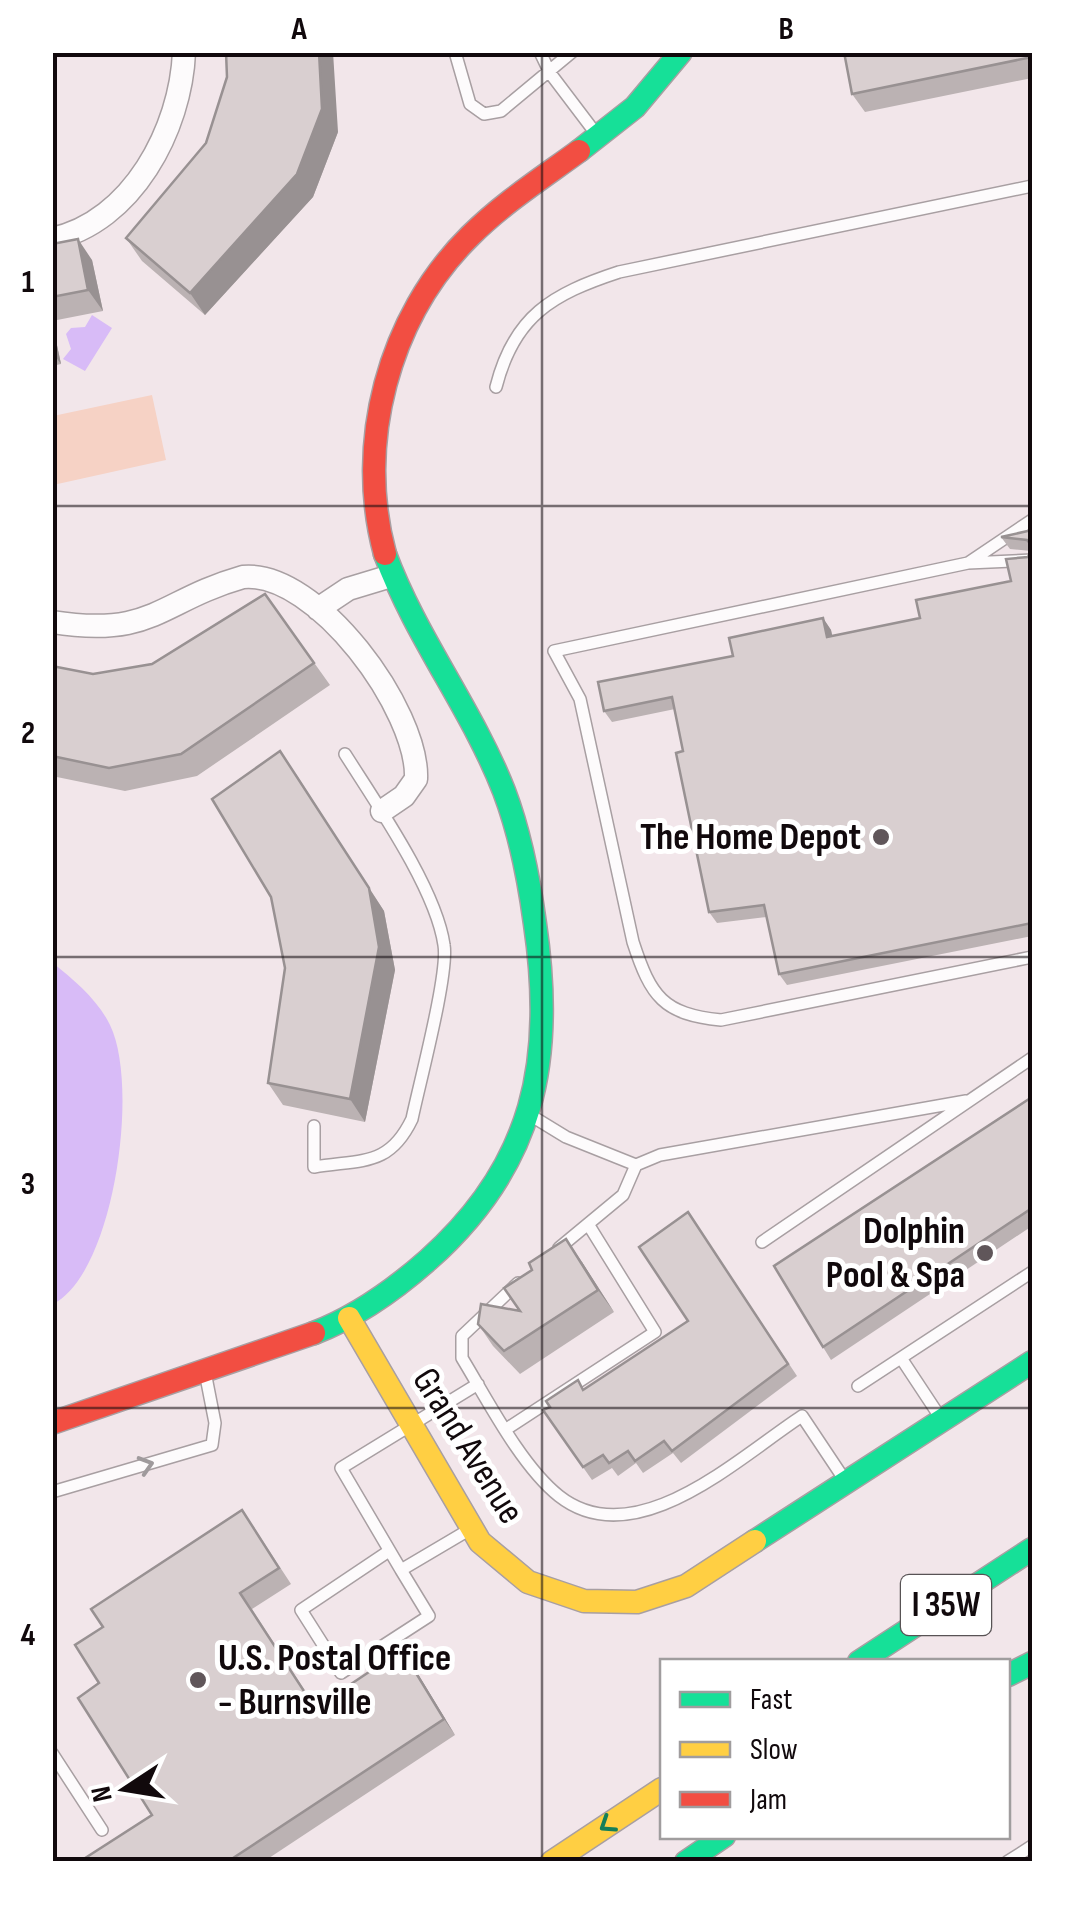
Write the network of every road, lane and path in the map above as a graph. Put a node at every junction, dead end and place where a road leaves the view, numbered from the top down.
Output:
1 (184, 52) edge
2 (455, 52) edge
3 (540, 52) edge
4 (572, 52) edge
5 (681, 52) edge
6 (550, 74) junction
7 (600, 139) junction
8 (1032, 186) edge
9 (52, 239) edge
10 (496, 387) dead end
11 (1032, 520) edge
12 (1032, 560) edge
13 (968, 563) junction
14 (391, 576) junction
15 (318, 610) junction
16 (52, 622) edge
17 (345, 754) dead end
18 (382, 811) junction
19 (1032, 958) edge
20 (1032, 1058) edge
21 (966, 1101) junction
22 (530, 1115) junction
23 (314, 1126) edge
24 (636, 1165) junction
25 (588, 1224) junction
26 (762, 1242) dead end
27 (545, 1260) edge
28 (531, 1272) edge
29 (1032, 1272) edge
30 (349, 1318) junction
31 (901, 1358) junction
32 (1032, 1362) edge
33 (205, 1373) junction
34 (478, 1384) junction
35 (858, 1386) dead end
36 (942, 1420) junction
37 (52, 1423) edge
38 (412, 1425) junction
39 (508, 1428) junction
40 (847, 1484) junction
41 (52, 1492) edge
42 (472, 1528) junction
43 (1032, 1549) edge
44 (389, 1550) junction
45 (401, 1570) junction
46 (864, 1659) edge
47 (52, 1753) edge
48 (660, 1790) edge
49 (102, 1830) dead end
50 (720, 1839) edge
51 (1032, 1846) edge
52 (552, 1862) edge
53 (686, 1862) edge
54 (1007, 1862) edge

1 - 9 street
2 - 6 lane
3 - 6 lane
4 - 6 lane
5 - 7 main road
6 - 7 lane
7 - 14 main road
8 - 10 lane
11 - 13 lane
12 - 13 lane
13 - 19 lane
14 - 15 street
14 - 22 main road
15 - 16 street
15 - 18 street
17 - 18 lane
18 - 23 lane
20 - 21 lane
21 - 24 lane
21 - 26 lane
22 - 24 lane
22 - 30 main road
24 - 25 lane
25 - 27 lane
25 - 39 lane
28 - 34 lane
29 - 31 lane
30 - 33 main road
30 - 38 main road, Grand Avenue
31 - 35 lane
31 - 36 lane
32 - 36 main road, Grand Avenue
33 - 37 main road
41 -> 33 lane
34 - 38 lane
34 - 39 lane
36 - 40 main road, Grand Avenue
38 - 42 main road, Grand Avenue
38 - 44 lane
39 - 40 lane
40 - 42 main road, Grand Avenue
42 - 45 lane
43 - 46 main road, I 35W
44 - 45 lane
44 - 45 lane
47 - 49 lane
48 -> 52 main road
50 - 53 main road
51 - 54 lane

